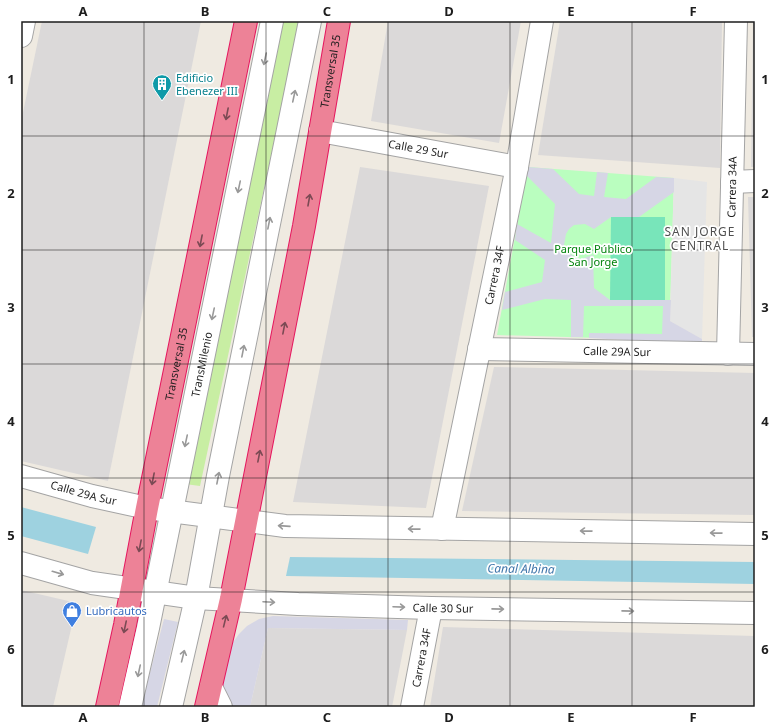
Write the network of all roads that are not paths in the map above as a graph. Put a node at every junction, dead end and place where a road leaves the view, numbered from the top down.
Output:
1 (24, 21) edge
2 (246, 21) edge
3 (272, 21) edge
4 (310, 21) edge
5 (339, 21) edge
6 (542, 21) edge
7 (736, 21) edge
8 (21, 36) edge
9 (320, 131) junction
10 (517, 167) junction
11 (755, 181) edge
12 (732, 182) junction
13 (479, 349) junction
14 (728, 354) junction
15 (755, 354) edge
16 (21, 476) edge
17 (147, 508) junction
18 (172, 511) junction
19 (211, 516) junction
20 (246, 521) junction
21 (442, 529) junction
22 (755, 534) edge
23 (21, 563) edge
24 (132, 589) junction
25 (155, 592) junction
26 (196, 598) junction
27 (230, 599) junction
28 (431, 608) junction
29 (755, 613) edge
30 (208, 697) edge
31 (107, 707) edge
32 (130, 707) edge
33 (171, 707) edge
34 (222, 707) edge
35 (412, 707) edge

1 - 8 street
2 -> 17 highway, Transversal 35
3 -> 18 street, TransMilenio
19 -> 4 street
5 - 9 highway, Transversal 35
6 - 10 street, Carrera 34F
7 - 12 street, Carrera 34A
9 - 10 street, Calle 29 Sur
20 -> 9 highway, Transversal 35
10 - 13 street, Carrera 34F
11 - 12 street
12 - 14 street, Carrera 34A
13 - 14 street, Calle 29A Sur
13 - 21 street, Carrera 34F
14 - 15 street, Calle 29A Sur
16 - 17 street, Calle 29A Sur
17 - 18 street
17 -> 24 highway, Transversal 35
18 - 19 street
18 - 25 street, TransMilenio
19 - 20 street
19 - 26 street
21 -> 20 street
20 - 27 highway, Transversal 35
22 -> 21 street
23 -> 24 street
24 - 25 street, Calle 30 Sur
24 -> 31 highway, Transversal 35
25 - 26 street, Calle 30 Sur
25 -> 32 street, TransMilenio
26 - 27 street, Calle 30 Sur
33 -> 26 street
27 -> 28 street, Calle 30 Sur
30 -> 27 highway, Transversal 35
28 -> 29 street, Calle 30 Sur
28 - 35 street, Carrera 34F
30 - 34 street, Transversal 35

